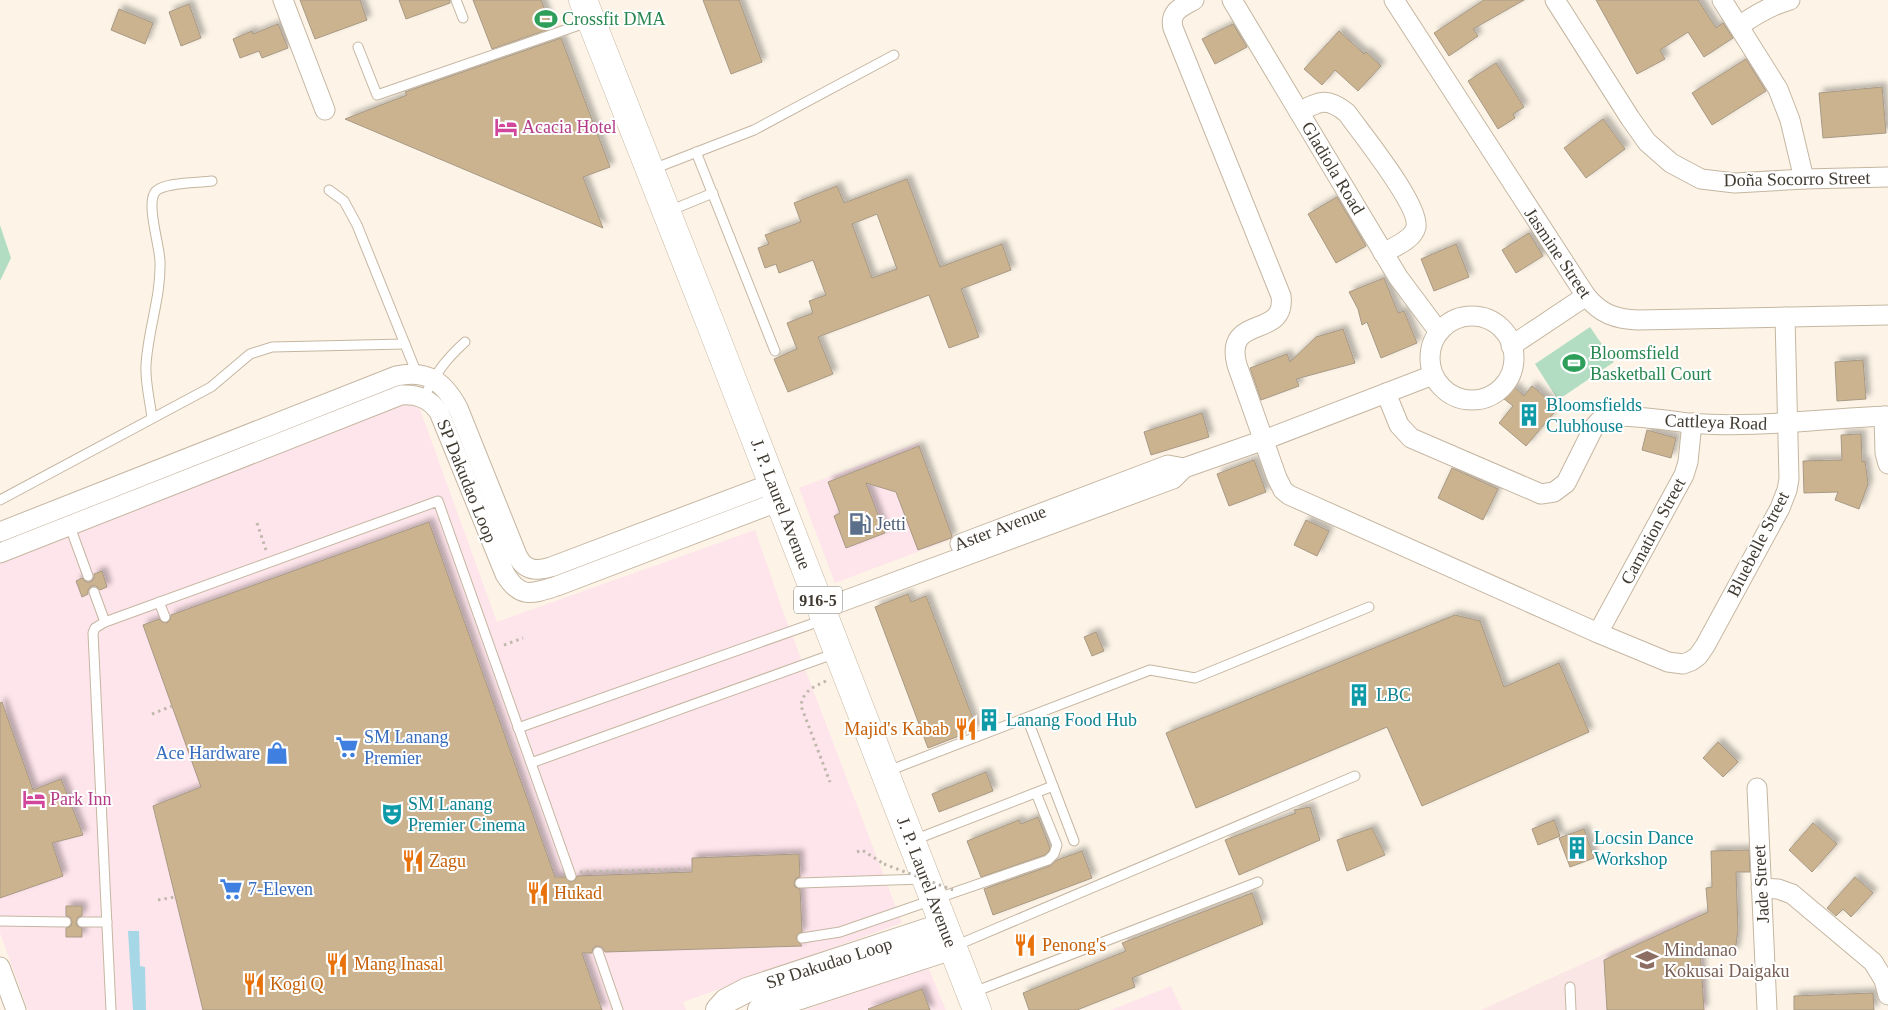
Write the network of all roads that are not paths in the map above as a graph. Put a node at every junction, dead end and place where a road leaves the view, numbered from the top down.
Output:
1 (282, 0) edge
2 (456, 0) edge
3 (1194, 0) edge
4 (1232, 0) edge
5 (1394, 0) edge
6 (1555, 0) edge
7 (1722, 0) edge
8 (1790, 0) edge
9 (587, 11) edge
10 (463, 18) dead end
11 (1739, 26) junction
12 (358, 47) dead end
13 (894, 55) dead end
14 (324, 110) dead end
15 (1299, 112) junction
16 (696, 152) junction
17 (650, 170) junction
18 (1888, 177) edge
19 (1804, 179) junction
20 (212, 181) dead end
21 (329, 190) dead end
22 (712, 193) junction
23 (666, 212) junction
24 (1383, 253) junction
25 (1586, 296) junction
26 (1888, 315) edge
27 (1785, 317) junction
28 (1439, 332) junction
29 (465, 342) dead end
30 (405, 344) junction
31 (1511, 346) junction
32 (775, 352) dead end
33 (1433, 375) junction
34 (425, 376) junction
35 (1386, 393) junction
36 (424, 398) junction
37 (1886, 416) edge
38 (152, 418) junction
39 (284, 420) junction
40 (1692, 423) junction
41 (1787, 423) junction
42 (291, 439) junction
43 (1264, 440) junction
44 (1888, 464) edge
45 (776, 492) junction
46 (0, 500) edge
47 (63, 507) junction
48 (70, 526) junction
49 (0, 532) edge
50 (637, 534) junction
51 (0, 553) edge
52 (644, 553) junction
53 (88, 576) dead end
54 (94, 592) dead end
55 (159, 602) junction
56 (1370, 607) dead end
57 (821, 608) junction
58 (165, 617) dead end
59 (106, 622) junction
60 (1598, 633) junction
61 (838, 652) junction
62 (1027, 718) junction
63 (518, 728) junction
64 (531, 763) junction
65 (885, 772) junction
66 (1355, 776) dead end
67 (1053, 786) junction
68 (1757, 788) dead end
69 (1036, 793) junction
70 (912, 841) junction
71 (1074, 841) dead end
72 (570, 875) road end
73 (1258, 882) dead end
74 (800, 883) dead end
75 (1761, 888) junction
76 (938, 889) junction
77 (0, 921) edge
78 (66, 922) dead end
79 (82, 922) dead end
80 (107, 922) junction
81 (948, 936) junction
82 (802, 938) dead end
83 (598, 952) dead end
84 (0, 967) edge
85 (1570, 986) dead end
86 (1888, 995) edge
87 (974, 1002) edge
88 (16, 1010) edge
89 (111, 1010) edge
90 (618, 1010) edge
91 (718, 1010) edge
92 (760, 1010) edge
93 (1571, 1010) edge
94 (1767, 1010) edge

1 - 14 street
2 - 10 lane
3 - 43 street
4 - 15 street, Gladiola Road
5 - 25 street, Jasmine Street
6 - 19 street, Doña Socorro Street
7 - 11 street
8 - 11 street
9 - 12 lane
9 - 17 main road, J. P. Laurel Avenue / 916-5
11 - 19 street
13 - 16 lane
15 - 24 street, Gladiola Road
15 - 24 street
16 - 17 lane
16 - 22 lane
17 - 23 main road, J. P. Laurel Avenue / 916-5
18 - 19 street, Doña Socorro Street
20 - 38 lane
21 - 30 lane
22 - 23 lane
22 - 32 lane
23 - 45 main road, J. P. Laurel Avenue / 916-5
24 - 28 street, Gladiola Road
25 - 27 street, Jasmine Street
25 - 31 street
26 - 27 street, Jasmine Street
27 - 41 street, Bluebelle Street
28 - 31 street
28 - 33 street
29 - 34 lane
30 - 34 lane
30 - 38 lane
31 - 33 street
33 - 35 street, Aster Avenue
34 - 36 lane
34 - 39 street
34 - 50 street, SP Dakudao Loop
35 - 40 street, Cattleya Road
35 - 43 street, Aster Avenue
36 - 42 street
36 - 52 street, SP Dakudao Loop
37 - 41 street, Cattleya Road
37 - 44 street
38 - 46 lane
39 - 42 street
39 - 47 street
40 - 41 street, Cattleya Road
40 - 60 street, Carnation Street
41 - 60 street, Bluebelle Street
42 - 48 street
43 - 57 street, Aster Avenue
43 - 60 street
45 - 50 street, SP Dakudao Loop
45 - 52 street, SP Dakudao Loop
45 - 57 main road, J. P. Laurel Avenue / 916-5
47 - 48 lane
47 - 49 street
48 - 51 street
48 - 53 lane
50 - 52 street
54 - 59 lane
55 - 58 lane
55 - 59 lane
55 - 63 lane
56 - 62 lane
57 - 61 main road, J. P. Laurel Avenue / 916-5
57 - 63 lane
59 - 80 lane
61 - 64 lane
61 - 65 main road, J. P. Laurel Avenue / 916-5
62 - 65 lane
62 - 67 lane
63 - 64 lane
64 - 72 lane
65 - 70 main road, J. P. Laurel Avenue / 916-5
66 - 81 lane
67 - 69 lane
67 - 71 lane
68 - 75 street, Jade Street
69 - 70 lane
69 - 76 lane
70 - 76 main road, J. P. Laurel Avenue / 916-5
73 - 87 lane
74 - 76 lane
75 - 86 street
75 - 94 street, Jade Street
76 - 81 main road, J. P. Laurel Avenue / 916-5
76 - 82 lane
77 - 78 lane
79 - 80 lane
80 - 89 lane
81 - 87 main road, J. P. Laurel Avenue / 916-5
81 - 91 street, SP Dakudao Loop
81 - 92 street, SP Dakudao Loop
83 - 90 lane
84 - 88 street
85 - 93 lane

